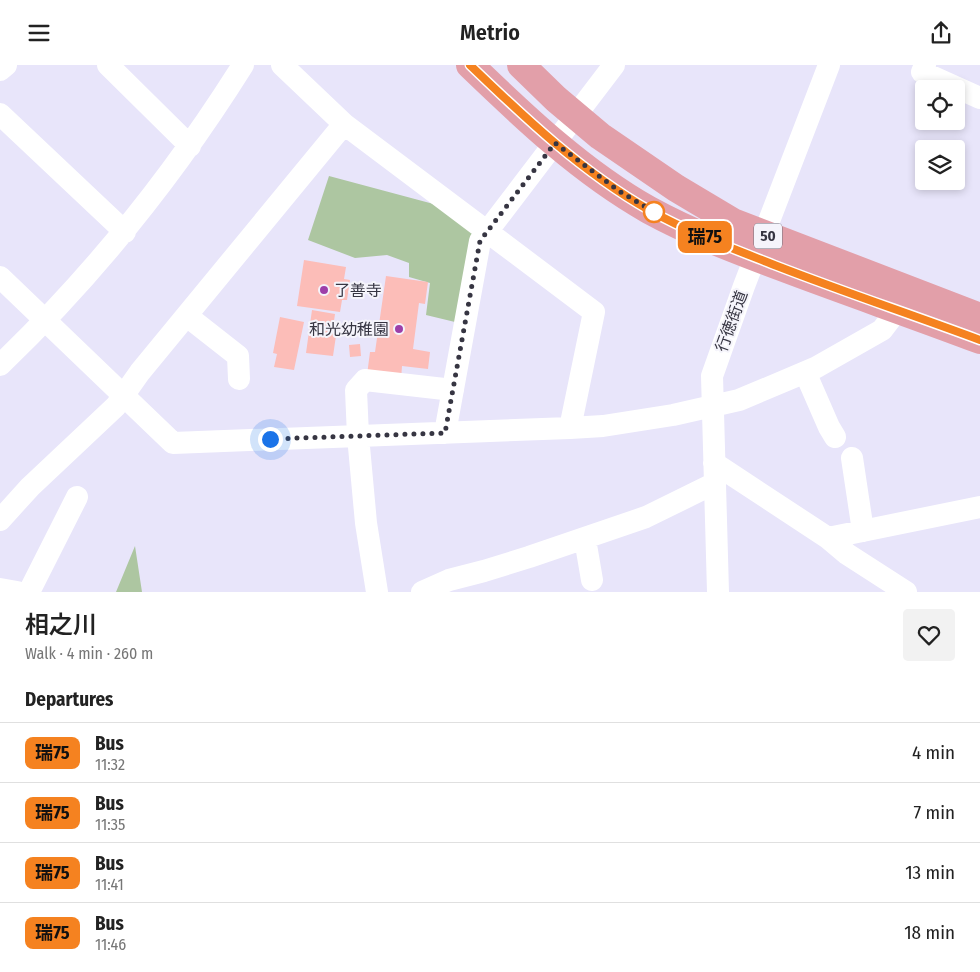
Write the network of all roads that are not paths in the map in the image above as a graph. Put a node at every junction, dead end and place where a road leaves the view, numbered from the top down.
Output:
1 (6, 65) edge
2 (108, 65) edge
3 (243, 65) edge
4 (282, 65) edge
5 (470, 65) edge
6 (521, 65) edge
7 (614, 65) edge
8 (829, 65) edge
9 (925, 65) edge
10 (0, 70) edge
11 (980, 97) edge
12 (0, 114) edge
13 (576, 116) junction
14 (344, 124) junction
15 (555, 143) junction
16 (190, 146) junction
17 (487, 231) junction
18 (124, 232) junction
19 (759, 246) junction
20 (0, 277) edge
21 (898, 309) junction
22 (188, 316) junction
23 (980, 317) edge
24 (46, 320) junction
25 (980, 339) edge
26 (0, 365) edge
27 (805, 372) junction
28 (239, 379) dead end
29 (453, 390) junction
30 (124, 395) junction
31 (712, 406) junction
32 (570, 428) junction
33 (445, 433) junction
34 (358, 436) junction
35 (835, 437) dead end
36 (848, 461) dead end
37 (715, 473) junction
38 (77, 497) dead end
39 (980, 507) edge
40 (0, 520) edge
41 (863, 531) junction
42 (585, 539) junction
43 (828, 539) junction
44 (592, 580) dead end
45 (0, 589) edge
46 (17, 592) edge
47 (29, 592) edge
48 (377, 592) edge
49 (422, 592) edge
50 (718, 592) edge
51 (906, 592) edge

1 - 10 street
2 - 16 street
3 - 16 street
4 - 14 street
5 - 15 main road, 50
6 - 13 main road, 50
7 - 13 street
8 - 19 street, 行徳街道
9 - 11 street
12 - 18 street
13 - 15 street
13 - 19 main road, 50
14 - 17 street
14 - 22 street
15 - 17 street
15 - 19 main road, 50
16 - 18 street
17 - 29 street
17 - 32 street
18 - 24 street
19 - 21 main road, 50
19 - 23 main road, 50
19 - 31 street, 行徳街道
20 - 24 street
21 - 25 main road, 50
21 - 27 street
22 - 28 street
22 - 30 street
24 - 26 street
24 - 30 street
27 - 31 street
27 - 35 street
29 - 33 street
29 - 34 street
30 - 34 street
30 - 40 street
31 - 32 street
31 - 37 street, 行徳街道
32 - 33 street
33 - 34 street
34 - 48 street
36 - 41 street
37 - 42 street
37 - 43 street
37 - 50 street, 行徳街道
38 - 47 street
39 - 41 street
41 - 43 street
42 - 44 street
42 - 49 street
43 - 51 street
45 - 46 street

